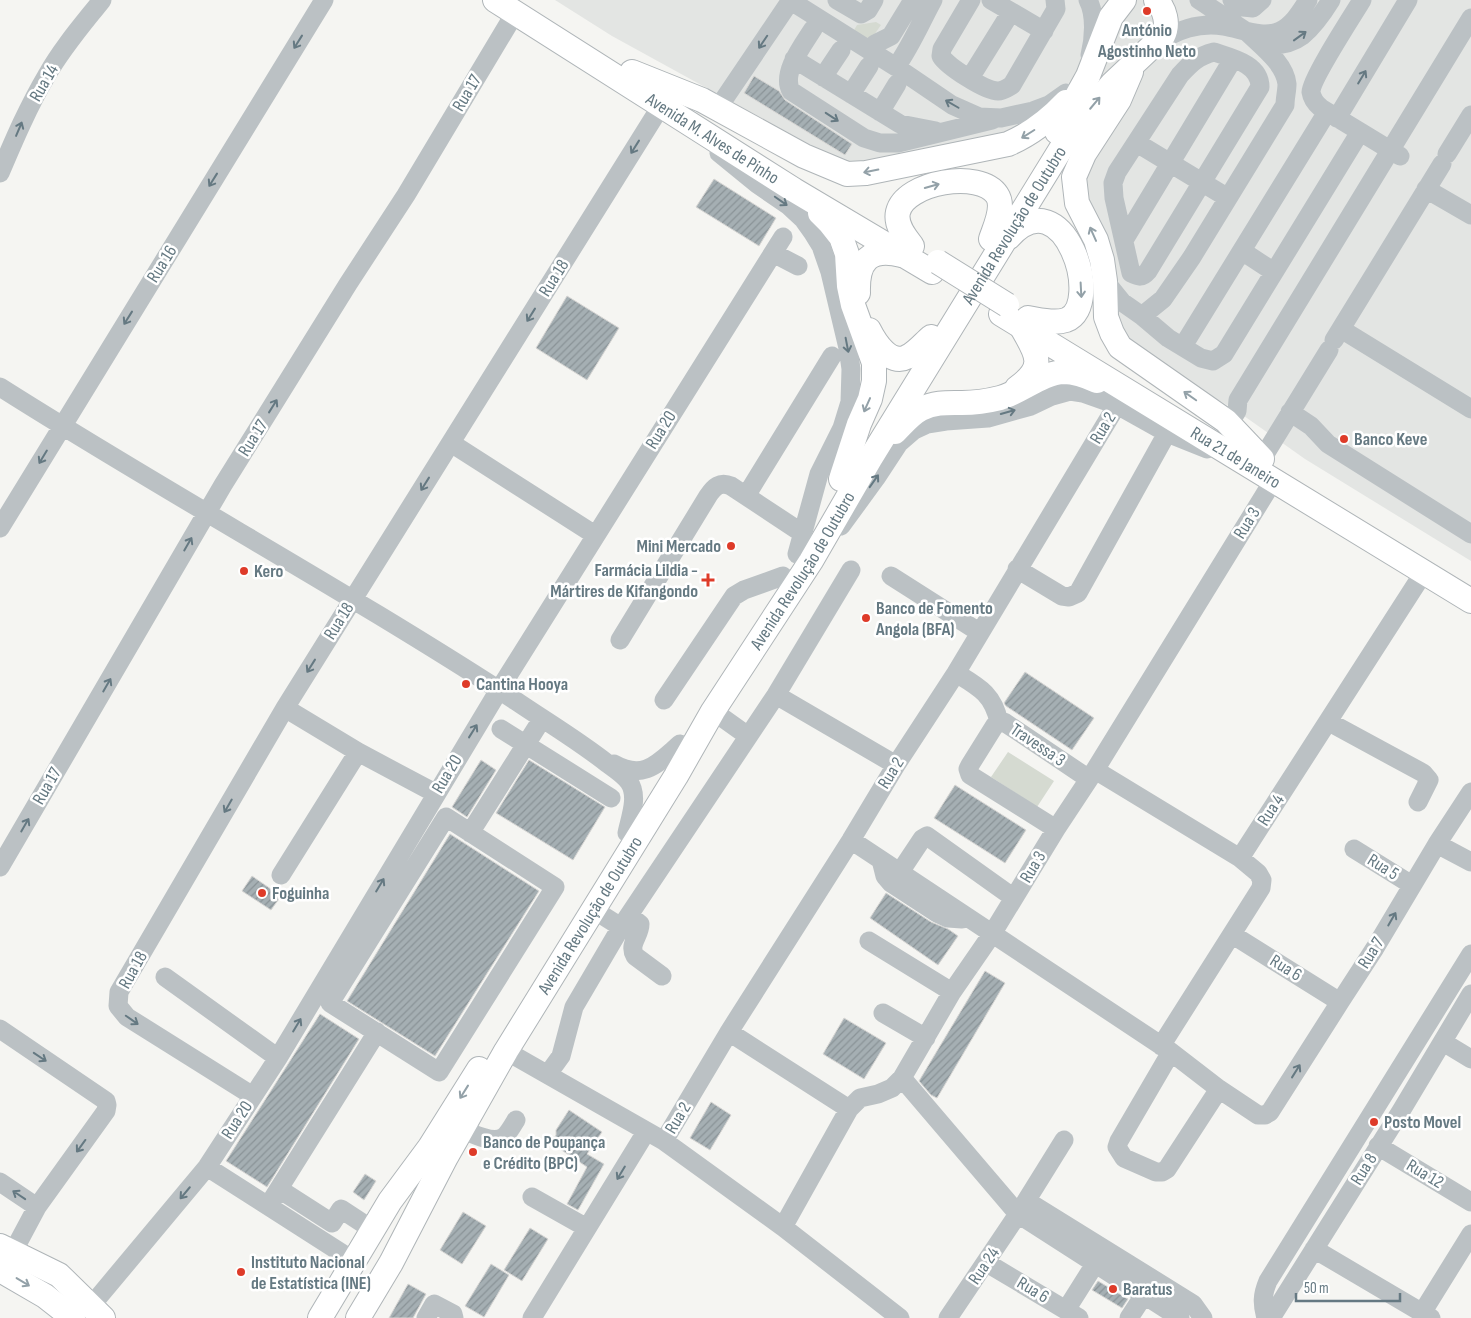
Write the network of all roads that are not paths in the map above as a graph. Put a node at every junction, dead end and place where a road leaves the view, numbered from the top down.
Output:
1 (102, 0) edge
2 (324, 0) edge
3 (495, 0) edge
4 (837, 0) edge
5 (874, 0) edge
6 (903, 0) edge
7 (913, 0) edge
8 (933, 0) edge
9 (944, 0) edge
10 (971, 0) edge
11 (991, 0) edge
12 (1055, 0) edge
13 (1088, 0) edge
14 (1103, 0) edge
15 (1124, 0) edge
16 (1156, 0) edge
17 (1199, 0) edge
18 (1232, 0) edge
19 (1262, 0) edge
20 (1299, 0) edge
21 (1308, 0) edge
22 (1331, 0) edge
23 (1362, 0) edge
24 (1408, 0) edge
25 (791, 1) edge
26 (516, 6) edge
27 (1011, 12) junction
28 (1471, 18) edge
29 (813, 29) dead end
30 (1282, 30) junction
31 (1044, 31) junction
32 (1246, 31) junction
33 (1471, 39) edge
34 (1156, 44) junction
35 (841, 50) dead end
36 (907, 50) junction
37 (871, 54) junction
38 (1094, 55) junction
39 (794, 59) junction
40 (1233, 59) junction
41 (1135, 62) junction
42 (632, 72) junction
43 (896, 75) junction
44 (823, 77) junction
45 (970, 78) junction
46 (851, 94) junction
47 (661, 106) junction
48 (718, 108) junction
49 (880, 112) junction
50 (1471, 115) edge
51 (1332, 116) junction
52 (1001, 118) junction
53 (1360, 132) junction
54 (945, 133) junction
55 (1137, 143) junction
56 (1454, 151) edge
57 (1395, 153) junction
58 (1170, 163) junction
59 (0, 174) edge
60 (1202, 182) junction
61 (1426, 189) junction
62 (794, 190) junction
63 (1228, 198) junction
64 (1471, 215) edge
65 (1124, 240) junction
66 (996, 242) junction
67 (909, 251) junction
68 (1242, 251) junction
69 (798, 266) dead end
70 (1274, 272) junction
71 (1105, 281) junction
72 (1004, 310) joint
73 (1142, 316) junction
74 (1024, 322) junction
75 (1335, 339) junction
76 (936, 340) junction
77 (1183, 346) junction
78 (832, 356) dead end
79 (0, 387) edge
80 (1117, 405) junction
81 (1471, 409) edge
82 (1233, 418) junction
83 (1287, 418) junction
84 (62, 426) junction
85 (1167, 433) junction
86 (451, 443) junction
87 (1222, 450) junction
88 (870, 459) junction
89 (1257, 463) junction
90 (840, 479) junction
91 (1273, 480) junction
92 (746, 496) junction
93 (206, 513) junction
94 (0, 528) edge
95 (1471, 534) edge
96 (595, 535) junction
97 (804, 549) junction
98 (1017, 569) junction
99 (851, 570) dead end
100 (1424, 572) junction
101 (783, 576) junction
102 (891, 576) dead end
103 (1471, 587) edge
104 (353, 599) junction
105 (1471, 601) edge
106 (980, 632) junction
107 (620, 640) dead end
108 (956, 673) junction
109 (499, 690) junction
110 (776, 695) junction
111 (664, 700) dead end
112 (285, 708) junction
113 (713, 711) junction
114 (542, 719) junction
115 (999, 722) junction
116 (1328, 722) junction
117 (501, 729) dead end
118 (748, 736) junction
119 (526, 744) junction
120 (680, 744) junction
121 (358, 752) junction
122 (599, 757) junction
123 (896, 765) junction
124 (1092, 775) junction
125 (1471, 792) edge
126 (435, 793) junction
127 (611, 798) dead end
128 (1418, 802) dead end
129 (1056, 829) junction
130 (470, 833) junction
131 (627, 833) junction
132 (851, 840) junction
133 (1437, 844) junction
134 (1354, 848) dead end
135 (1240, 858) junction
136 (881, 860) junction
137 (1471, 862) edge
138 (0, 867) edge
139 (900, 872) junction
140 (281, 875) dead end
141 (1412, 885) junction
142 (1014, 898) junction
143 (594, 910) junction
144 (971, 920) junction
145 (625, 921) junction
146 (992, 934) junction
147 (1233, 935) junction
148 (869, 941) dead end
149 (1471, 954) edge
150 (662, 976) dead end
151 (165, 977) dead end
152 (952, 992) junction
153 (1471, 994) edge
154 (1340, 1002) junction
155 (883, 1013) dead end
156 (0, 1029) edge
157 (377, 1032) junction
158 (729, 1032) junction
159 (926, 1038) junction
160 (1443, 1042) junction
161 (1166, 1049) junction
162 (506, 1050) junction
163 (278, 1058) junction
164 (1471, 1059) edge
165 (548, 1074) junction
166 (902, 1078) junction
167 (1219, 1089) junction
168 (253, 1096) junction
169 (849, 1109) junction
170 (516, 1120) dead end
171 (462, 1130) junction
172 (646, 1132) junction
173 (1064, 1140) dead end
174 (664, 1141) junction
175 (1378, 1146) junction
176 (438, 1152) junction
177 (206, 1167) junction
178 (0, 1182) edge
179 (279, 1188) junction
180 (532, 1197) dead end
181 (1471, 1202) edge
182 (268, 1206) junction
183 (37, 1207) junction
184 (1023, 1208) junction
185 (784, 1227) junction
186 (587, 1228) junction
187 (373, 1230) junction
188 (1471, 1234) edge
189 (1314, 1249) junction
190 (4, 1256) edge
191 (364, 1263) junction
192 (986, 1263) junction
193 (1096, 1264) junction
194 (1144, 1295) junction
195 (45, 1296) junction
196 (100, 1309) edge
197 (540, 1313) edge
198 (1073, 1314) edge
199 (1426, 1315) edge
200 (68, 1318) edge
201 (73, 1318) edge
202 (120, 1318) edge
203 (320, 1318) edge
204 (342, 1318) edge
205 (358, 1318) edge
206 (426, 1318) edge
207 (454, 1318) edge
208 (900, 1318) edge
209 (948, 1318) edge
210 (1129, 1318) edge
211 (1180, 1318) edge
212 (1203, 1318) edge
213 (1266, 1318) edge
214 (1271, 1318) edge

59 -> 1 street, Rua 14
2 -> 84 street, Rua 16
3 - 26 main road, Avenida M. Alves de Pinho
4 - 5 street
6 - 37 street
7 - 37 street
8 - 36 street
9 - 36 street
10 - 45 street
11 - 27 street
12 - 31 street
13 - 38 street
14 - 38 street
15 - 38 main road, Avenida Revolução de Outubro
16 - 34 main road, Avenida Revolução de Outubro
17 - 32 street
18 - 19 street
20 - 30 street
21 - 30 street
32 -> 22 street
23 - 51 street
51 -> 24 street
25 - 37 street
25 -> 48 street
26 - 42 main road, Avenida M. Alves de Pinho
26 - 47 main road, Avenida M. Alves de Pinho
93 -> 26 street, Rua 17
27 - 31 street
27 - 45 street
28 - 57 street
29 - 39 street
30 - 32 street
31 - 45 street
32 - 34 street
32 - 63 street
33 - 57 street
34 - 41 main road, Avenida Revolução de Outubro
35 - 44 street
36 - 43 street
37 - 43 street
37 - 46 street
38 -> 48 main road
38 - 52 street
38 - 66 main road, Avenida Revolução de Outubro
39 - 44 street
39 -> 54 street
40 - 55 street
40 - 58 street
40 - 60 street
66 -> 41 main road, Avenida Revolução de Outubro
71 -> 41 main road
42 - 48 main road
42 - 67 main road, Avenida M. Alves de Pinho
43 - 49 street
52 -> 43 street
44 - 46 street
46 - 49 street
47 - 62 main road, Avenida M. Alves de Pinho
47 -> 86 street, Rua 18
47 -> 97 street
49 - 54 street
50 - 56 street
51 - 53 street
51 - 68 street
52 - 54 street
53 - 57 street
53 - 70 street
55 - 58 street
55 - 65 street
56 - 61 street
57 - 82 street
58 - 60 street
58 - 65 street
60 - 63 street
60 - 65 street
61 - 64 street
61 - 75 street
62 - 67 main road, Avenida M. Alves de Pinho
62 -> 90 main road
63 - 73 street
67 -> 66 main road
66 -> 74 main road
66 - 76 main road, Avenida Revolução de Outubro
67 - 72 main road, Avenida M. Alves de Pinho, bridge
67 - 76 main road
68 - 70 street
68 - 77 street
69 - 96 street, Rua 20
70 - 77 street
71 - 73 street
82 -> 71 main road
72 - 74 main road, Rua 21 de Janeiro
73 - 77 street
74 - 76 main road
74 - 87 main road, Rua 21 de Janeiro
74 - 89 main road, Rua 21 de Janeiro
75 - 81 street
75 - 83 street
76 - 88 main road, Avenida Revolução de Outubro
76 - 90 main road, Avenida Revolução de Outubro
78 - 92 street
79 - 84 street
80 - 85 street
97 -> 80 street
80 - 98 street, Rua 2
82 - 89 main road
83 - 89 street
83 - 95 street
84 - 93 street
84 -> 94 street, Rua 16
85 - 89 street
85 - 98 street
86 - 96 street
86 -> 104 street, Rua 18
87 - 88 main road
87 - 89 main road, Rua 21 de Janeiro
88 - 97 main road, Avenida Revolução de Outubro
89 - 91 main road, Rua 21 de Janeiro
89 - 103 main road, Rua 21 de Janeiro
90 - 97 main road, Avenida Revolução de Outubro
91 - 100 main road, Rua 21 de Janeiro
91 - 124 street, Rua 3
92 - 97 street
92 - 107 street
93 - 104 street
138 -> 93 street, Rua 17
96 - 109 street, Rua 20
97 - 101 main road, Avenida Revolução de Outubro
97 - 113 main road, Avenida Revolução de Outubro
98 - 106 street, Rua 2
99 - 110 street
100 - 105 main road, Rua 21 de Janeiro
100 - 116 street, Rua 4
101 - 111 street
101 - 120 main road, Avenida Revolução de Outubro
102 - 106 street
104 - 109 street
104 -> 112 street, Rua 18
106 - 108 street, Rua 2
108 - 115 street
108 - 123 street, Rua 2
109 - 114 street
126 -> 109 street, Rua 20
110 - 118 street
110 - 123 street
112 - 121 street
112 -> 168 street, Rua 18
113 - 118 street
113 - 143 main road, Avenida Revolução de Outubro
114 - 119 street
114 - 122 street
115 - 124 street, Travessa 3
115 - 129 street, Travessa 3
116 - 128 street
116 - 135 street, Rua 4
117 - 119 street
118 - 145 street
119 - 127 street
119 - 130 street
120 - 122 street
120 - 131 main road, Avenida Revolução de Outubro
121 - 126 street
121 - 140 street
122 - 131 street
123 - 132 street, Rua 2
124 - 129 street, Rua 3
124 - 135 street, Travessa 3
125 - 133 street, Rua 7
163 -> 126 street, Rua 20
129 - 142 street, Rua 3
130 - 157 street
130 - 157 street
131 -> 176 main road, Avenida Revolução de Outubro
132 - 136 street
132 - 158 street, Rua 2
133 - 137 street
133 - 141 street, Rua 7
134 - 141 street, Rua 5
135 - 147 street
136 - 139 street
136 - 144 street
139 - 142 street
139 - 144 street
154 -> 141 street, Rua 7
142 - 146 street, Rua 3
143 - 145 street
143 - 162 main road, Avenida Revolução de Outubro
144 - 146 street
145 - 150 street
145 - 165 street
146 - 152 street, Rua 3
146 - 161 street
147 - 154 street, Rua 6
147 - 161 street
148 - 152 street
149 - 213 street
151 - 163 street
152 - 159 street, Rua 3
153 - 160 street, Rua 8
167 -> 154 street, Rua 7
155 - 159 street
156 -> 183 street
157 - 179 street
158 - 169 street
158 - 174 street, Rua 2
159 - 166 street, Rua 3
160 - 164 street
160 - 175 street, Rua 8
161 - 167 street
161 - 167 street
162 - 165 street
162 - 171 main road, Avenida Revolução de Outubro
163 - 168 street, Rua 20
165 - 172 street
166 - 169 street, Rua 3
166 - 184 street
168 - 177 street, Rua 20
169 - 185 street
170 - 171 street
171 - 176 main road, Avenida Revolução de Outubro
172 - 174 street
172 -> 186 street, Rua 2
173 - 184 street, Rua 24
174 - 185 street
175 - 181 street, Rua 12
175 - 189 street, Rua 8
176 - 187 main road, Avenida Revolução de Outubro
176 - 191 main road, Avenida Revolução de Outubro
176 - 205 main road, Avenida Revolução de Outubro
177 - 182 street
177 -> 196 street, Rua 20
183 -> 178 street
179 - 182 street
179 - 187 street
180 - 186 street
182 - 191 street
183 - 190 street
184 - 192 street, Rua 24
184 - 193 street
184 - 212 street
185 - 208 street
186 - 197 street, Rua 2
187 - 191 main road, Avenida Revolução de Outubro
188 - 199 street
189 - 199 street
189 - 214 street, Rua 8
190 -> 195 main road
190 - 196 main road
191 - 203 main road, Avenida Revolução de Outubro
191 - 204 main road, Avenida Revolução de Outubro
192 - 198 street, Rua 6
192 - 209 street, Rua 24
193 - 194 street
193 - 198 street
194 - 210 street
194 - 211 street
195 - 200 main road
195 - 201 main road
196 - 202 main road
206 - 207 street

